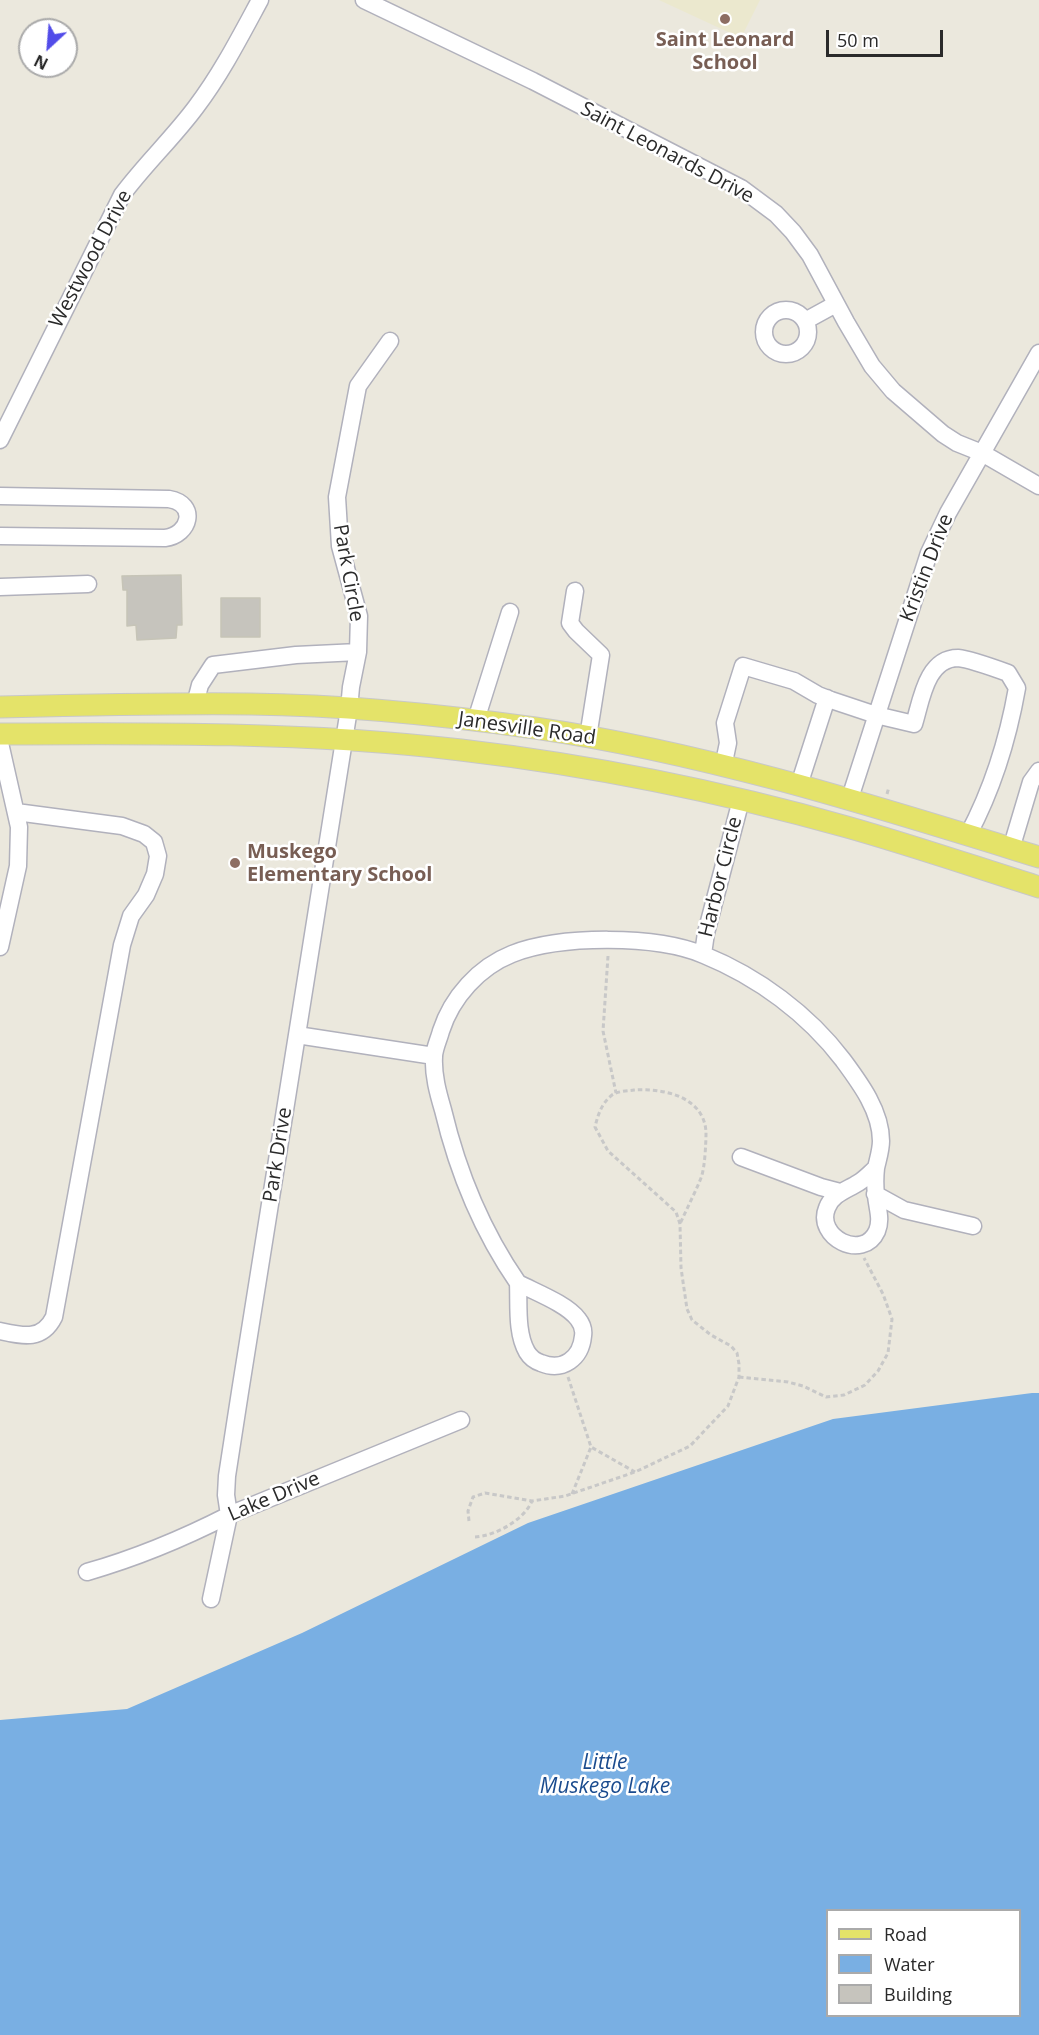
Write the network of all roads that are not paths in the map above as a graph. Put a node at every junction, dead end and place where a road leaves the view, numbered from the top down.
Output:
1 (260, 0) edge
2 (364, 0) edge
3 (836, 304) junction
4 (805, 321) dead end
5 (390, 341) dead end
6 (1039, 353) edge
7 (0, 440) edge
8 (982, 453) junction
9 (1039, 486) edge
10 (0, 496) edge
11 (0, 536) edge
12 (88, 584) dead end
13 (0, 586) edge
14 (574, 591) dead end
15 (510, 612) dead end
16 (358, 652) junction
17 (826, 698) junction
18 (195, 704) junction
19 (0, 707) edge
20 (349, 709) junction
21 (876, 715) junction
22 (476, 720) junction
23 (0, 734) edge
24 (588, 737) junction
25 (344, 740) junction
26 (0, 743) edge
27 (702, 761) junction
28 (723, 766) junction
29 (1039, 771) edge
30 (806, 787) junction
31 (850, 798) junction
32 (748, 802) junction
33 (16, 812) junction
34 (968, 835) junction
35 (887, 839) junction
36 (1011, 849) junction
37 (1039, 857) edge
38 (1039, 887) edge
39 (7, 888) edge
40 (0, 947) edge
41 (703, 954) junction
42 (297, 1035) junction
43 (434, 1056) junction
44 (741, 1157) dead end
45 (876, 1168) junction
46 (840, 1192) junction
47 (875, 1194) junction
48 (973, 1226) dead end
49 (518, 1283) junction
50 (0, 1331) edge
51 (460, 1420) dead end
52 (229, 1515) junction
53 (87, 1572) dead end
54 (211, 1599) dead end

1 - 7 street, Westwood Drive
2 - 3 street, Saint Leonards Drive
3 - 4 street
3 - 8 street, Saint Leonards Drive
5 - 16 street, Park Circle
6 - 8 street, Kristin Drive
8 - 9 street, Saint Leonards Drive
8 - 21 street, Kristin Drive
10 - 11 street
12 - 13 street
14 - 24 street
15 - 22 street
16 - 18 street
16 - 20 street, Park Circle
17 - 21 street
17 - 28 street
17 - 30 street
18 - 19 main road, Janesville Road
18 - 20 main road, Janesville Road
20 - 22 main road, Janesville Road
20 - 25 street, Park Drive
21 - 31 street, Kristin Drive
21 - 34 street
22 - 24 main road, Janesville Road
23 - 25 main road, Janesville Road
24 - 27 main road, Janesville Road
25 - 32 main road, Janesville Road
25 - 42 street, Park Drive
26 - 33 street
27 - 28 main road, Janesville Road
27 - 32 main road
28 - 30 main road, Janesville Road
29 - 36 street
30 - 31 main road, Janesville Road
30 - 32 main road
31 - 32 main road
31 - 34 main road, Janesville Road
31 - 35 main road
32 - 35 main road, Janesville Road
32 - 41 street, Harbor Circle
33 - 39 street
33 - 50 street
34 - 36 main road, Janesville Road
35 - 38 main road, Janesville Road
36 - 37 main road, Janesville Road
39 - 40 street
41 - 43 street, Harbor Circle
41 - 45 street, Harbor Circle
42 - 43 street
42 - 52 street, Park Drive
43 - 49 street, Harbor Circle
44 - 46 street
45 - 46 street
45 - 47 street, Harbor Circle
46 - 47 street, Harbor Circle
47 - 48 street
49 - 49 street, Harbor Circle
51 - 52 street, Lake Drive
52 - 53 street, Lake Drive
52 - 54 street, Park Drive

